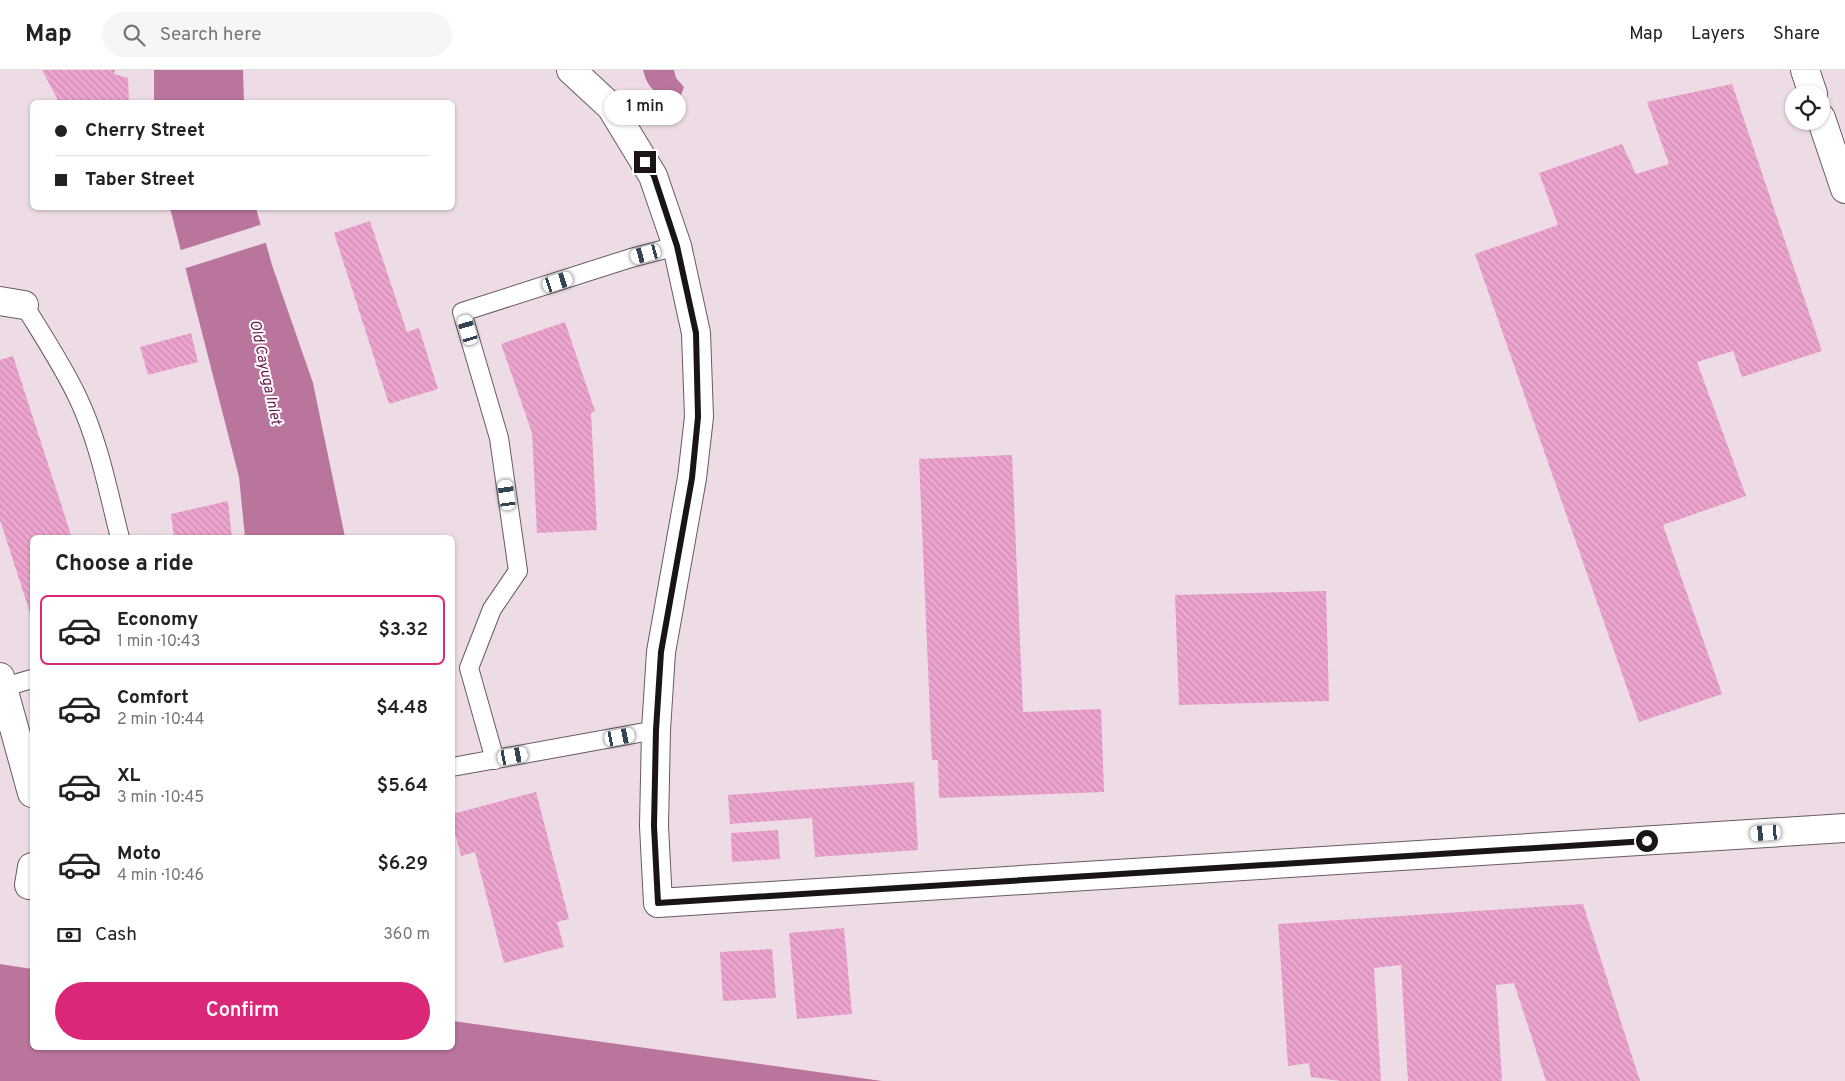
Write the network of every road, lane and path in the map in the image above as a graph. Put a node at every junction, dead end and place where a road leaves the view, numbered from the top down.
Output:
1 (571, 70) edge
2 (1805, 70) edge
3 (1810, 85) edge
4 (1825, 130) edge
5 (1845, 189) edge
6 (677, 246) junction
7 (12, 303) edge
8 (119, 535) edge
9 (30, 679) edge
10 (1, 684) edge
11 (656, 730) junction
12 (495, 760) junction
13 (455, 767) edge
14 (30, 786) edge
15 (1845, 828) edge

1 - 6 street
2 - 3 street
4 - 5 street
6 - 11 street
6 - 12 lane
7 - 8 lane
9 - 10 lane
10 - 14 street
11 - 12 lane
11 - 15 street
12 - 13 lane

